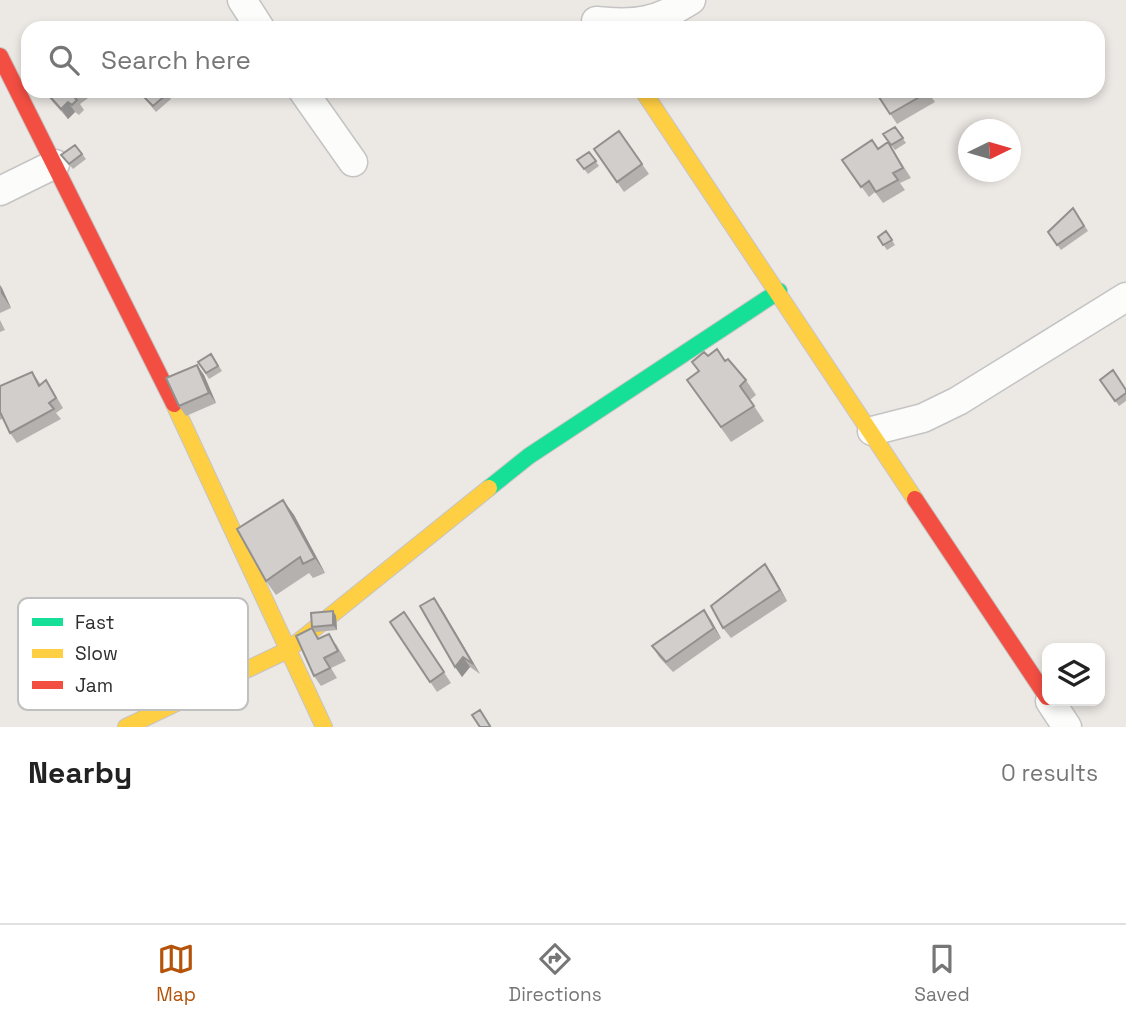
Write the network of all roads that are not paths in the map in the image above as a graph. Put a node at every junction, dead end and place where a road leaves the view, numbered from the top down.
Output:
1 (242, 0) edge
2 (691, 0) edge
3 (593, 16) edge
4 (256, 21) edge
5 (0, 56) edge
6 (21, 97) edge
7 (21, 98) edge
8 (308, 98) edge
9 (648, 98) edge
10 (353, 162) dead end
11 (55, 164) junction
12 (0, 191) edge
13 (779, 291) junction
14 (1126, 297) edge
15 (873, 431) junction
16 (288, 650) junction
17 (248, 669) edge
18 (162, 710) edge
19 (1057, 715) edge
20 (126, 727) edge
21 (324, 727) edge

1 - 4 street
2 - 3 street
5 - 6 street
7 - 11 street
8 - 10 street
9 - 13 street
11 - 12 street
11 - 16 street
13 - 15 street
13 - 16 street
14 - 15 street
15 - 19 street
16 - 17 street
16 - 21 street
18 - 20 street

